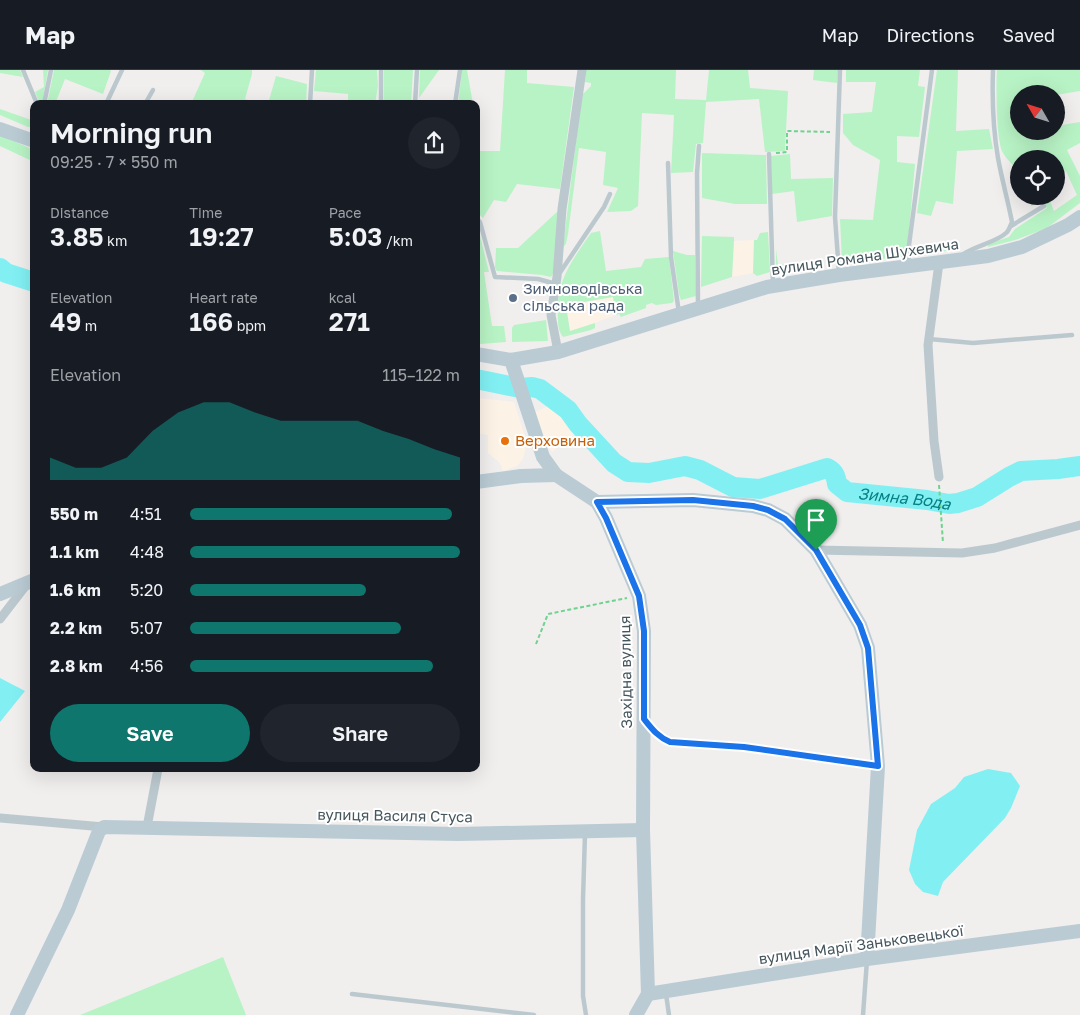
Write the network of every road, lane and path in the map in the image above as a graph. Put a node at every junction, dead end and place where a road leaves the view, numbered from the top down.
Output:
1 (23, 70) edge
2 (51, 70) edge
3 (122, 70) edge
4 (312, 70) edge
5 (381, 70) edge
6 (417, 70) edge
7 (460, 70) edge
8 (582, 70) edge
9 (840, 70) edge
10 (932, 70) edge
11 (993, 70) edge
12 (153, 90) dead end
13 (35, 100) edge
14 (45, 100) edge
15 (108, 100) edge
16 (147, 100) edge
17 (310, 100) edge
18 (381, 100) edge
19 (415, 100) edge
20 (456, 100) edge
21 (0, 129) edge
22 (838, 132) junction
23 (30, 138) edge
24 (699, 146) dead end
25 (768, 154) joint
26 (668, 163) dead end
27 (610, 194) dead end
28 (1044, 206) dead end
29 (1080, 217) edge
30 (480, 222) edge
31 (1010, 227) junction
32 (954, 261) junction
33 (939, 263) junction
34 (909, 266) junction
35 (839, 275) junction
36 (556, 281) junction
37 (773, 286) junction
38 (698, 309) junction
39 (679, 315) junction
40 (1072, 335) dead end
41 (929, 340) junction
42 (558, 352) junction
43 (480, 355) edge
44 (512, 360) junction
45 (556, 475) junction
46 (939, 477) joint
47 (480, 481) edge
48 (597, 502) junction
49 (1080, 525) edge
50 (816, 550) junction
51 (944, 553) junction
52 (30, 581) edge
53 (30, 582) edge
54 (0, 594) edge
55 (639, 596) junction
56 (0, 619) edge
57 (536, 644) dead end
58 (644, 719) junction
59 (878, 766) junction
60 (157, 772) edge
61 (0, 818) edge
62 (104, 827) junction
63 (147, 827) junction
64 (643, 830) junction
65 (586, 831) junction
66 (1080, 931) edge
67 (867, 959) junction
68 (666, 990) junction
69 (352, 994) dead end
70 (648, 994) junction
71 (17, 1015) edge
72 (534, 1015) edge
73 (586, 1015) edge
74 (636, 1015) edge
75 (669, 1015) edge
76 (863, 1015) edge

1 - 13 lane
2 - 14 lane
3 - 15 lane
4 - 17 lane
5 - 18 lane
6 - 19 lane
7 - 20 lane
8 - 36 street
9 - 22 lane
10 - 34 lane
11 - 31 lane
12 - 16 lane
21 - 23 street
22 - 25 path
22 - 35 lane
24 - 38 lane
25 - 37 lane
26 - 39 lane
27 - 36 lane
28 - 31 lane
29 - 32 street, вулиця Романа Шухевича
30 - 36 lane
31 - 32 lane
32 - 33 street, вулиця Романа Шухевича
33 - 34 street, вулиця Романа Шухевича
33 - 41 street
34 - 35 street, вулиця Романа Шухевича
35 - 37 street, вулиця Романа Шухевича
36 - 42 street
37 - 38 street, вулиця Романа Шухевича
38 - 39 street, вулиця Романа Шухевича
39 - 42 street, вулиця Романа Шухевича
40 - 41 lane
41 - 46 street
42 - 44 street, вулиця Романа Шухевича
43 - 44 street, вулиця Романа Шухевича
44 - 45 street, Західна вулиця
45 - 47 street
45 - 48 street, Західна вулиця
46 - 51 path
48 - 50 street
48 - 55 street, Західна вулиця
49 - 51 street
50 - 51 street
50 - 59 street
52 - 54 street
53 - 56 street
55 - 57 path
55 - 58 street, Західна вулиця
58 - 59 street
58 - 64 street, Західна вулиця
59 - 67 street
60 - 63 street
61 - 62 street, вулиця Василя Стуса
62 - 63 street, вулиця Василя Стуса
62 - 71 street
63 - 65 street, вулиця Василя Стуса
64 - 65 street, вулиця Василя Стуса
64 - 70 street, Західна вулиця
65 - 73 lane
66 - 67 street, вулиця Марії Заньковецької
67 - 68 street, вулиця Марії Заньковецької
67 - 76 lane
68 - 70 street, вулиця Марії Заньковецької
68 - 75 lane
69 - 72 lane
70 - 74 street

